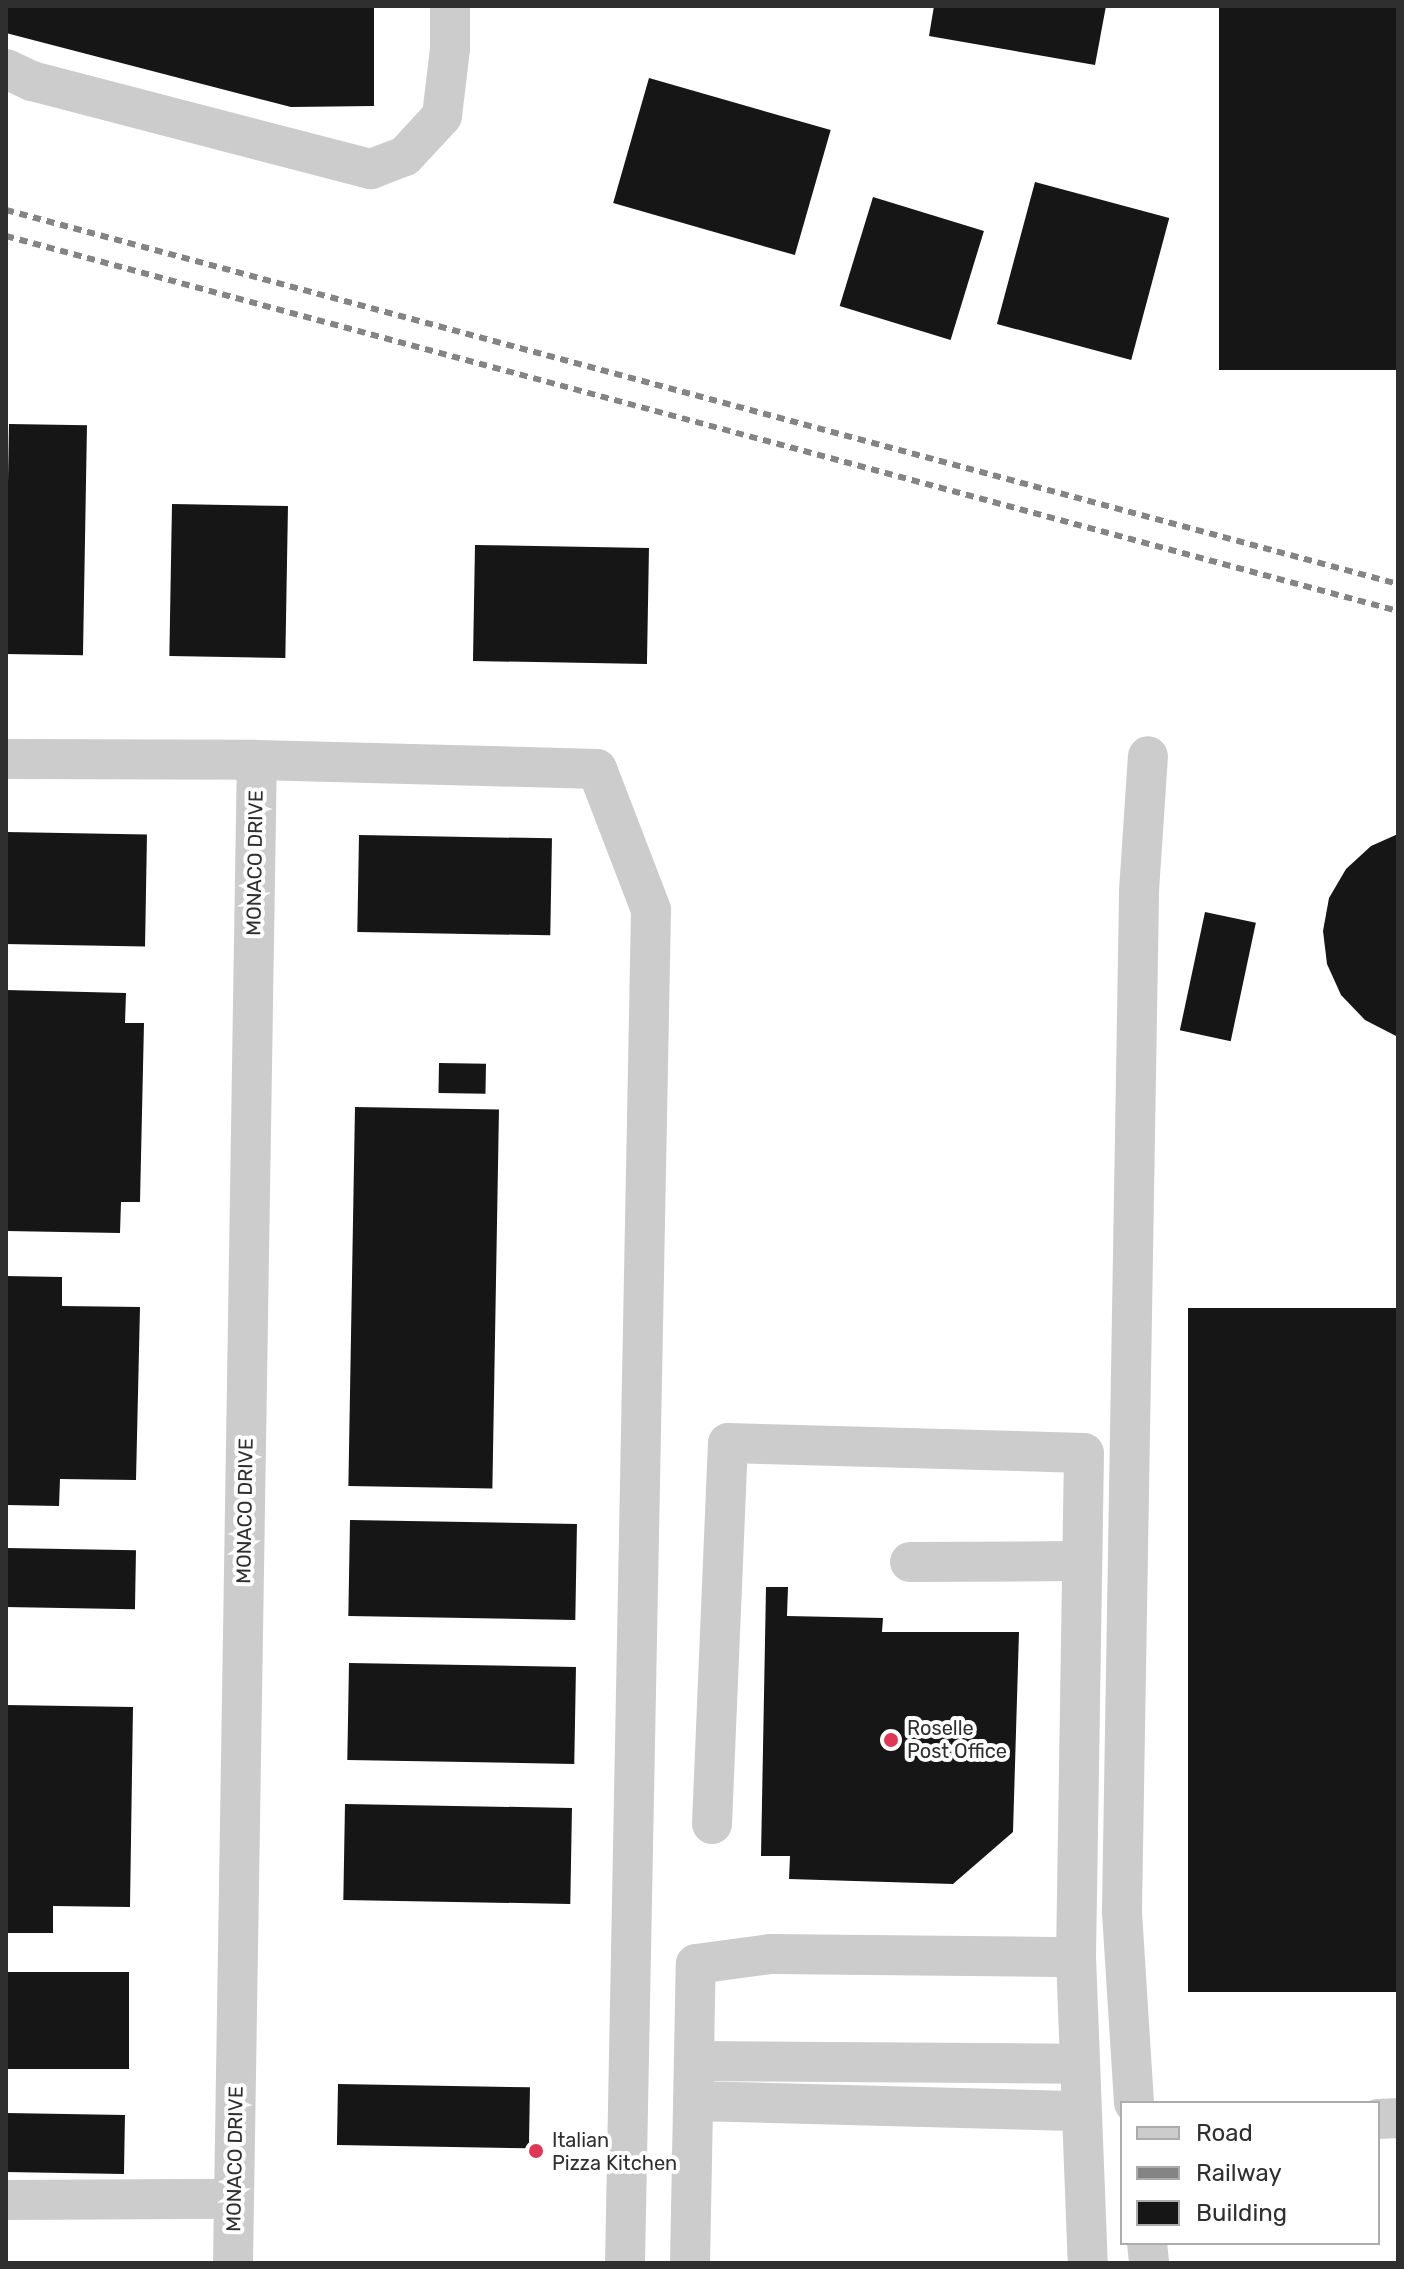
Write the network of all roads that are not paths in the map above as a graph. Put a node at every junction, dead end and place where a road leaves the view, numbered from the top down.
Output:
1 (450, 6) edge
2 (6, 69) edge
3 (1148, 756) dead end
4 (6, 759) edge
5 (257, 760) junction
6 (1082, 1561) junction
7 (910, 1562) dead end
8 (712, 1824) dead end
9 (1076, 1957) junction
10 (694, 2061) junction
11 (1080, 2064) junction
12 (693, 2101) junction
13 (1134, 2101) edge
14 (1081, 2111) junction
15 (234, 2199) junction
16 (6, 2200) edge
17 (233, 2263) edge
18 (625, 2263) edge
19 (690, 2263) edge
20 (1088, 2263) edge

1 - 2 street
3 - 13 street
4 - 5 street
5 - 15 street, MONACO DRIVE
5 - 18 street
6 - 7 street
6 - 8 street
6 - 9 street
9 - 10 street
9 - 11 street
10 - 11 street
10 - 12 street
11 - 14 street
12 - 14 street
12 - 19 street
14 - 20 street
15 - 16 street
15 - 17 street, MONACO DRIVE

